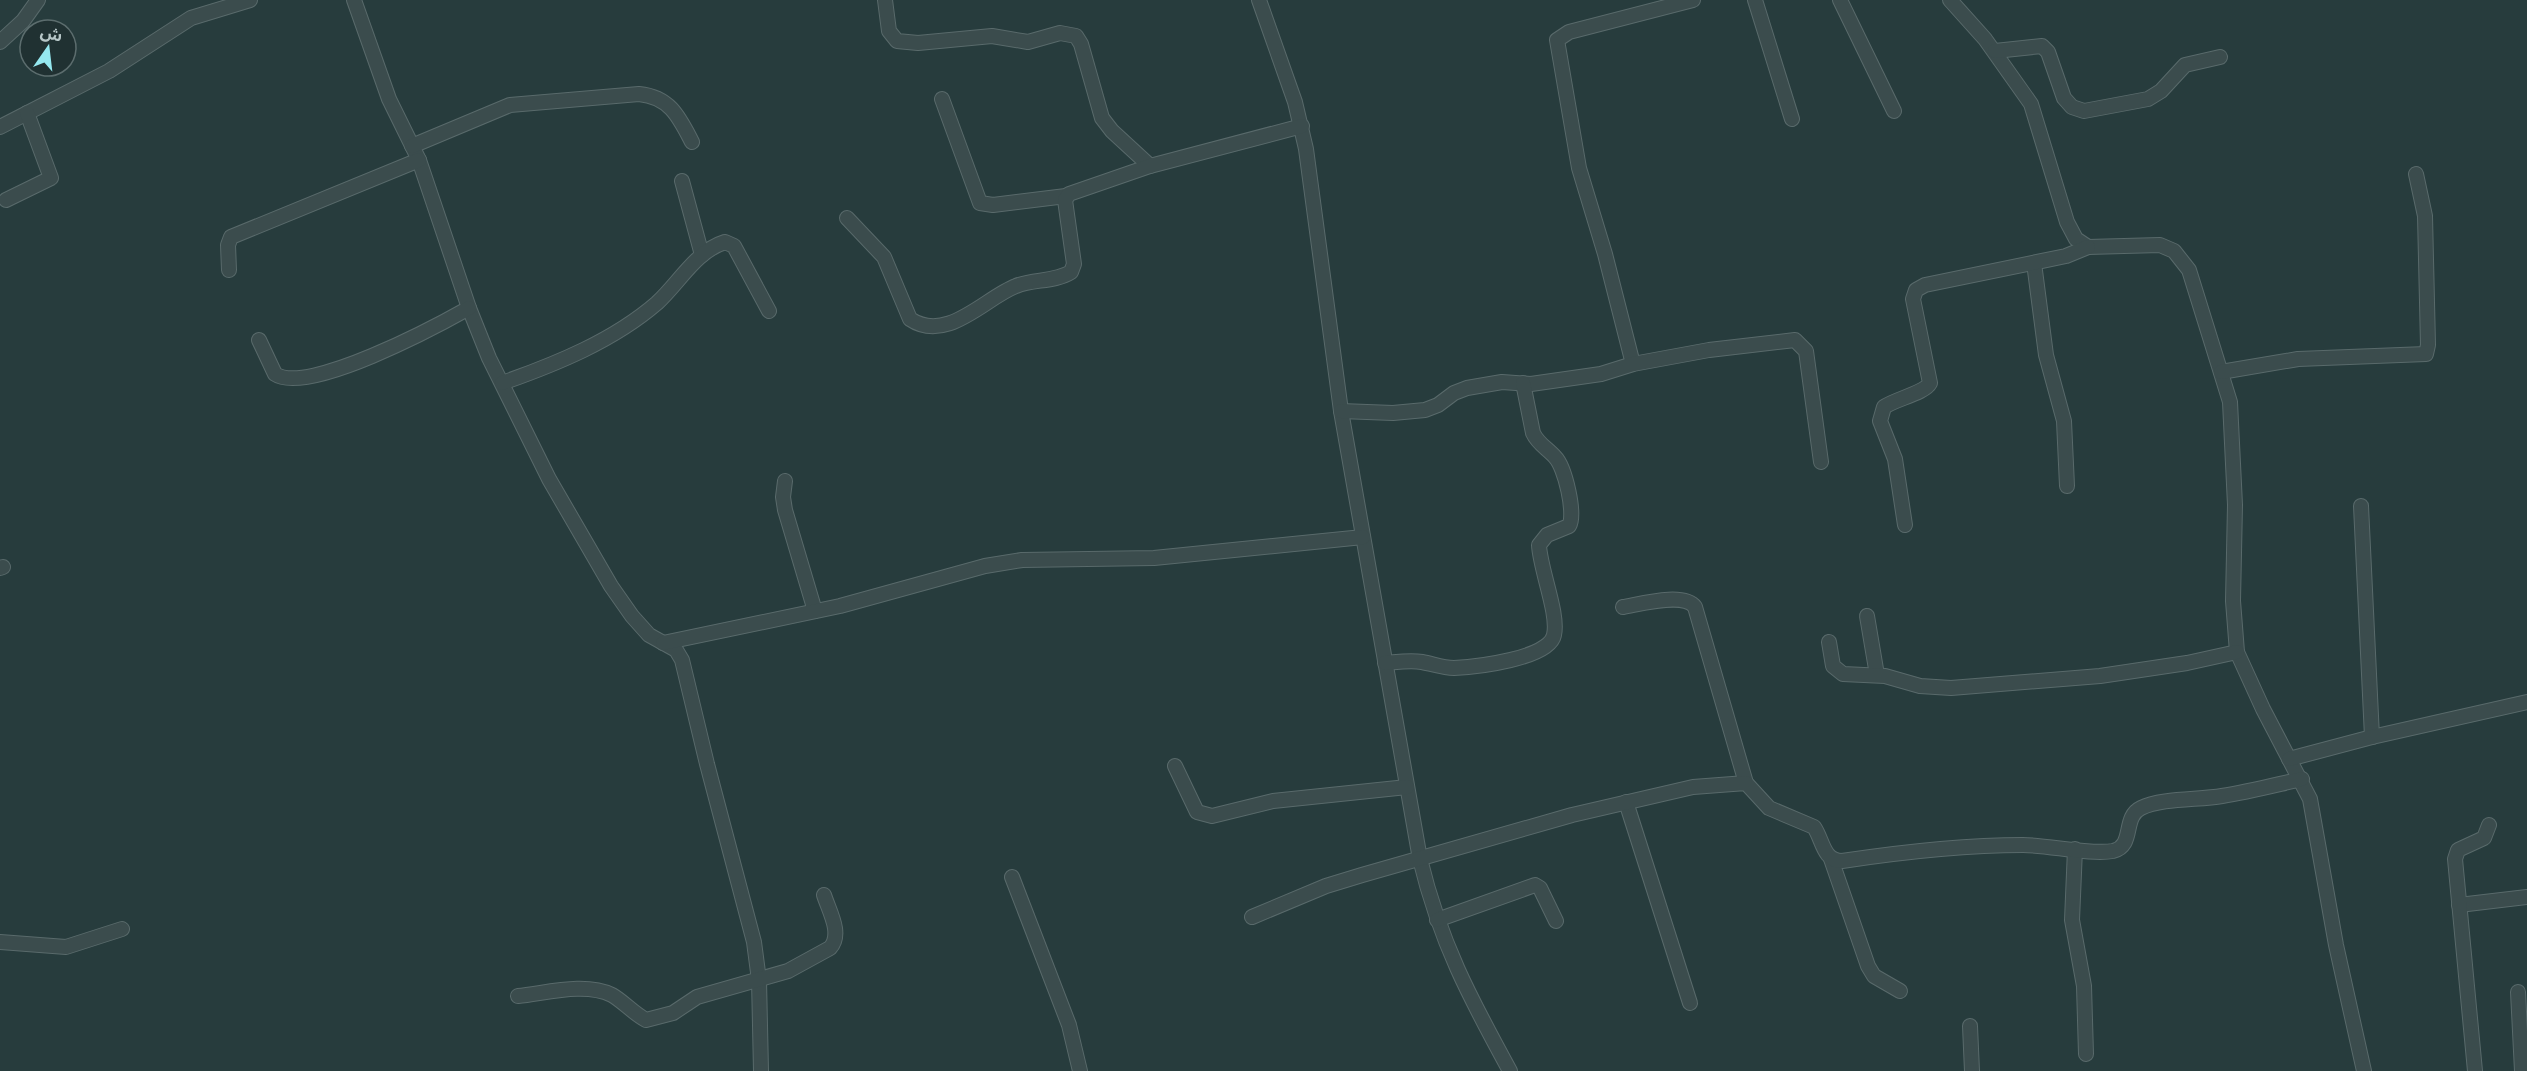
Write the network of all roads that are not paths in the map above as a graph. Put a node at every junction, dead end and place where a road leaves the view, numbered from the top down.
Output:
1 (38, 0) edge
2 (250, 0) edge
3 (354, 0) edge
4 (885, 0) edge
5 (1259, 0) edge
6 (1693, 0) edge
7 (1755, 0) edge
8 (1840, 0) edge
9 (1950, 0) edge
10 (0, 42) edge
11 (1995, 51) junction
12 (2220, 57) dead end
13 (942, 99) dead end
14 (1893, 111) dead end
15 (27, 113) junction
16 (1792, 119) dead end
17 (1302, 126) junction
18 (0, 127) edge
19 (692, 142) dead end
20 (412, 146) junction
21 (419, 160) junction
22 (1150, 166) junction
23 (2416, 174) dead end
24 (681, 181) dead end
25 (1066, 196) junction
26 (6, 200) dead end
27 (847, 218) dead end
28 (2088, 247) junction
29 (702, 255) junction
30 (2034, 263) junction
31 (230, 270) dead end
32 (469, 308) junction
33 (769, 311) dead end
34 (259, 340) dead end
35 (1633, 364) junction
36 (2221, 372) junction
37 (502, 383) junction
38 (1523, 383) junction
39 (1341, 411) junction
40 (1821, 462) dead end
41 (785, 481) dead end
42 (2067, 486) dead end
43 (2361, 506) dead end
44 (1905, 525) dead end
45 (1363, 537) junction
46 (1623, 607) dead end
47 (815, 611) junction
48 (1867, 616) dead end
49 (1829, 642) dead end
50 (663, 643) junction
51 (2238, 652) junction
52 (1385, 663) junction
53 (1877, 675) junction
54 (2527, 702) edge
55 (2372, 737) junction
56 (2289, 759) junction
57 (1175, 766) dead end
58 (2302, 779) junction
59 (1746, 783) junction
60 (1407, 787) junction
61 (1626, 802) junction
62 (2489, 825) dead end
63 (2075, 849) junction
64 (1831, 859) junction
65 (1420, 860) junction
66 (1012, 877) dead end
67 (824, 895) dead end
68 (2527, 897) edge
69 (2459, 904) junction
70 (1252, 917) dead end
71 (1437, 920) junction
72 (1556, 921) dead end
73 (122, 929) dead end
74 (0, 942) edge
75 (759, 980) junction
76 (1900, 992) dead end
77 (2518, 992) dead end
78 (518, 996) dead end
79 (1690, 1004) dead end
80 (1970, 1026) dead end
81 (2086, 1054) dead end
82 (761, 1071) edge
83 (1080, 1071) edge
84 (1510, 1071) edge
85 (1972, 1071) edge
86 (2364, 1071) edge
87 (2475, 1071) edge
88 (2522, 1071) edge

1 - 10 street
2 - 15 street
3 - 20 street
4 - 22 street
5 - 17 street
6 - 35 street
7 - 16 street
8 - 14 street
9 - 11 street
11 - 12 street
11 - 28 street
13 - 25 street
15 - 18 street
15 - 26 street
17 - 22 street
17 - 39 street
19 - 20 street
20 - 21 street
21 - 31 street
21 - 32 street
22 - 25 street
23 - 36 street
24 - 29 street
25 - 27 street
28 - 30 street
28 - 36 street
29 - 33 street
29 - 37 street
30 - 42 street
30 - 44 street
32 - 34 street
32 - 37 street
35 - 38 street
35 - 40 street
36 - 51 street
37 - 50 street
38 - 39 street
38 - 52 street
39 - 45 street
41 - 47 street
43 - 55 street
45 - 47 street
45 - 52 street
46 - 59 street
47 - 50 street
48 - 53 street
49 - 53 street
50 - 75 street
51 - 53 street
51 - 56 street
52 - 60 street
54 - 55 street
55 - 56 street
56 - 58 street
57 - 60 street
58 - 63 street
58 - 86 street
59 - 61 street
59 - 64 street
60 - 65 street
61 - 65 street
61 - 79 street
62 - 69 street
63 - 64 street
63 - 81 street
64 - 76 street
65 - 70 street
65 - 71 street
66 - 83 street
67 - 75 street
68 - 69 street
69 - 87 street
71 - 72 street
71 - 84 street
73 - 74 street
75 - 78 street
75 - 82 street
77 - 88 street
80 - 85 street

